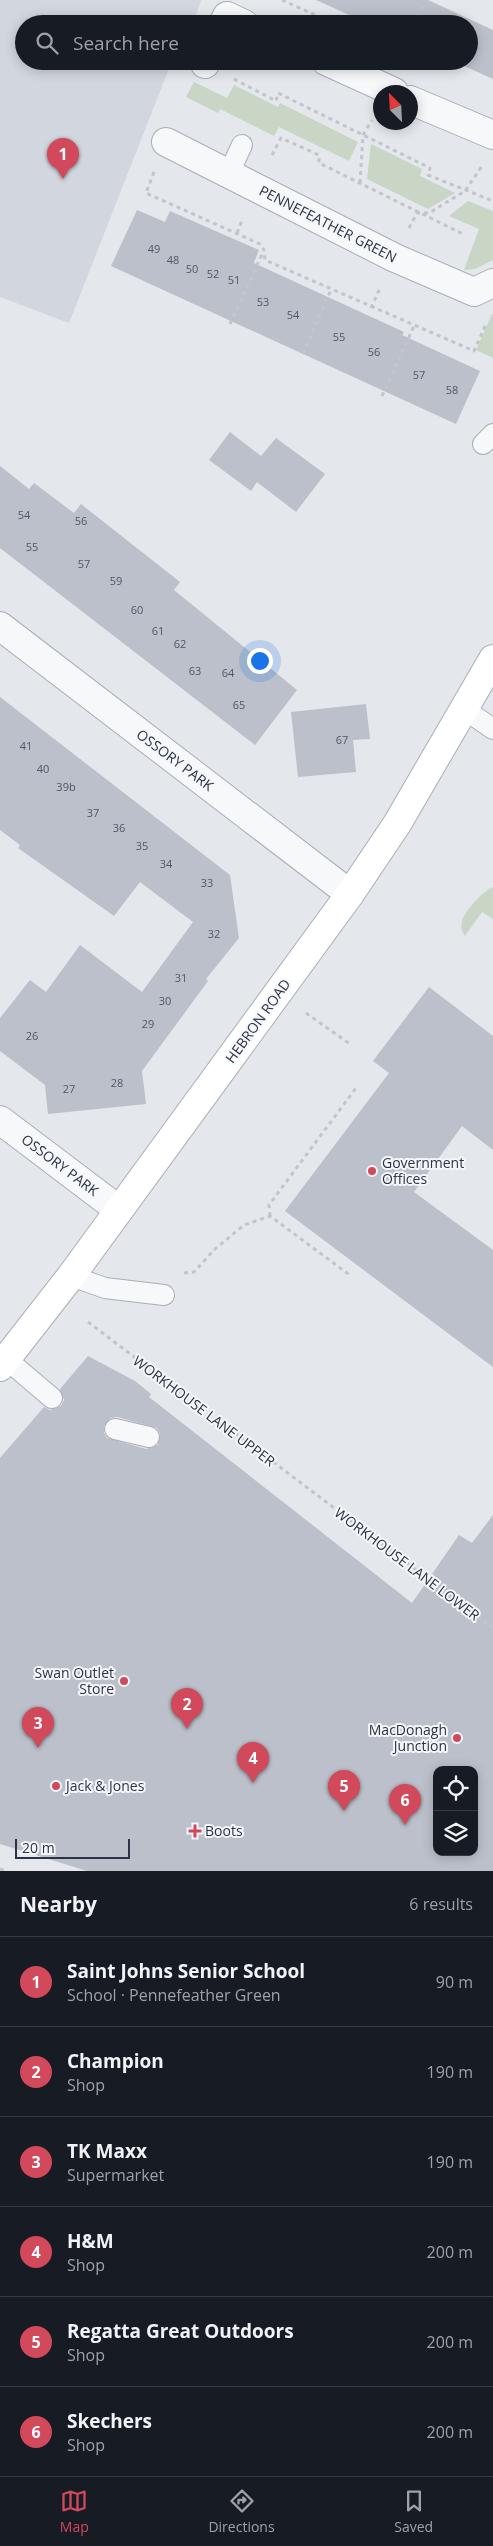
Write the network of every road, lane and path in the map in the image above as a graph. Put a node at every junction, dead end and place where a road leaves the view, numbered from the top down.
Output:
1 (282, 0) edge
2 (426, 0) edge
3 (315, 15) edge
4 (419, 15) edge
5 (220, 70) edge
6 (346, 70) edge
7 (379, 85) edge
8 (418, 103) edge
9 (363, 135) junction
10 (493, 135) edge
11 (166, 142) joint
12 (242, 145) dead end
13 (484, 163) dead end
14 (229, 173) junction
15 (360, 182) dead end
16 (466, 191) junction
17 (493, 201) edge
18 (264, 250) junction
19 (395, 258) junction
20 (493, 283) edge
21 (331, 290) junction
22 (371, 308) junction
23 (489, 315) dead end
24 (230, 324) dead end
25 (414, 326) junction
26 (303, 354) dead end
27 (382, 396) dead end
28 (0, 626) edge
29 (492, 661) edge
30 (464, 709) junction
31 (493, 729) edge
32 (350, 894) junction
33 (301, 1009) dead end
34 (350, 1044) dead end
35 (356, 1088) dead end
36 (0, 1120) edge
37 (119, 1210) junction
38 (270, 1216) junction
39 (179, 1274) dead end
40 (71, 1276) junction
41 (351, 1276) dead end
42 (164, 1295) dead end
43 (88, 1322) dead end
44 (3, 1363) edge
45 (52, 1398) dead end
46 (115, 1429) dead end
47 (149, 1437) dead end
48 (320, 1500) joint
49 (493, 1628) edge
50 (0, 1869) edge
51 (6, 1871) edge

1 - 3 path
2 - 4 path
5 - 9 path
6 - 7 street
8 - 10 street
9 - 15 path
9 - 16 path
11 - 14 street, PENNEFEATHER GREEN
11 - 18 path
12 - 14 lane
13 - 16 path
14 - 19 street, PENNEFEATHER GREEN
16 - 17 path
16 - 19 path
18 - 21 path
18 - 24 path
19 - 20 street, PENNEFEATHER GREEN
19 - 22 path
21 - 22 path
21 - 26 path
22 - 25 path
23 - 25 path
25 - 27 path
28 - 32 street, OSSORY PARK
29 - 30 street, HEBRON ROAD
30 - 31 lane
30 - 32 street, HEBRON ROAD
32 - 37 street, HEBRON ROAD
33 - 34 path
35 - 38 path
36 - 37 street, OSSORY PARK
37 - 40 street, HEBRON ROAD
38 - 39 path
38 - 41 path
40 - 42 lane
40 - 44 street, HEBRON ROAD
43 - 48 path, WORKHOUSE LANE UPPER
44 - 45 lane
46 - 47 lane
48 - 49 path, WORKHOUSE LANE LOWER
50 - 51 path

